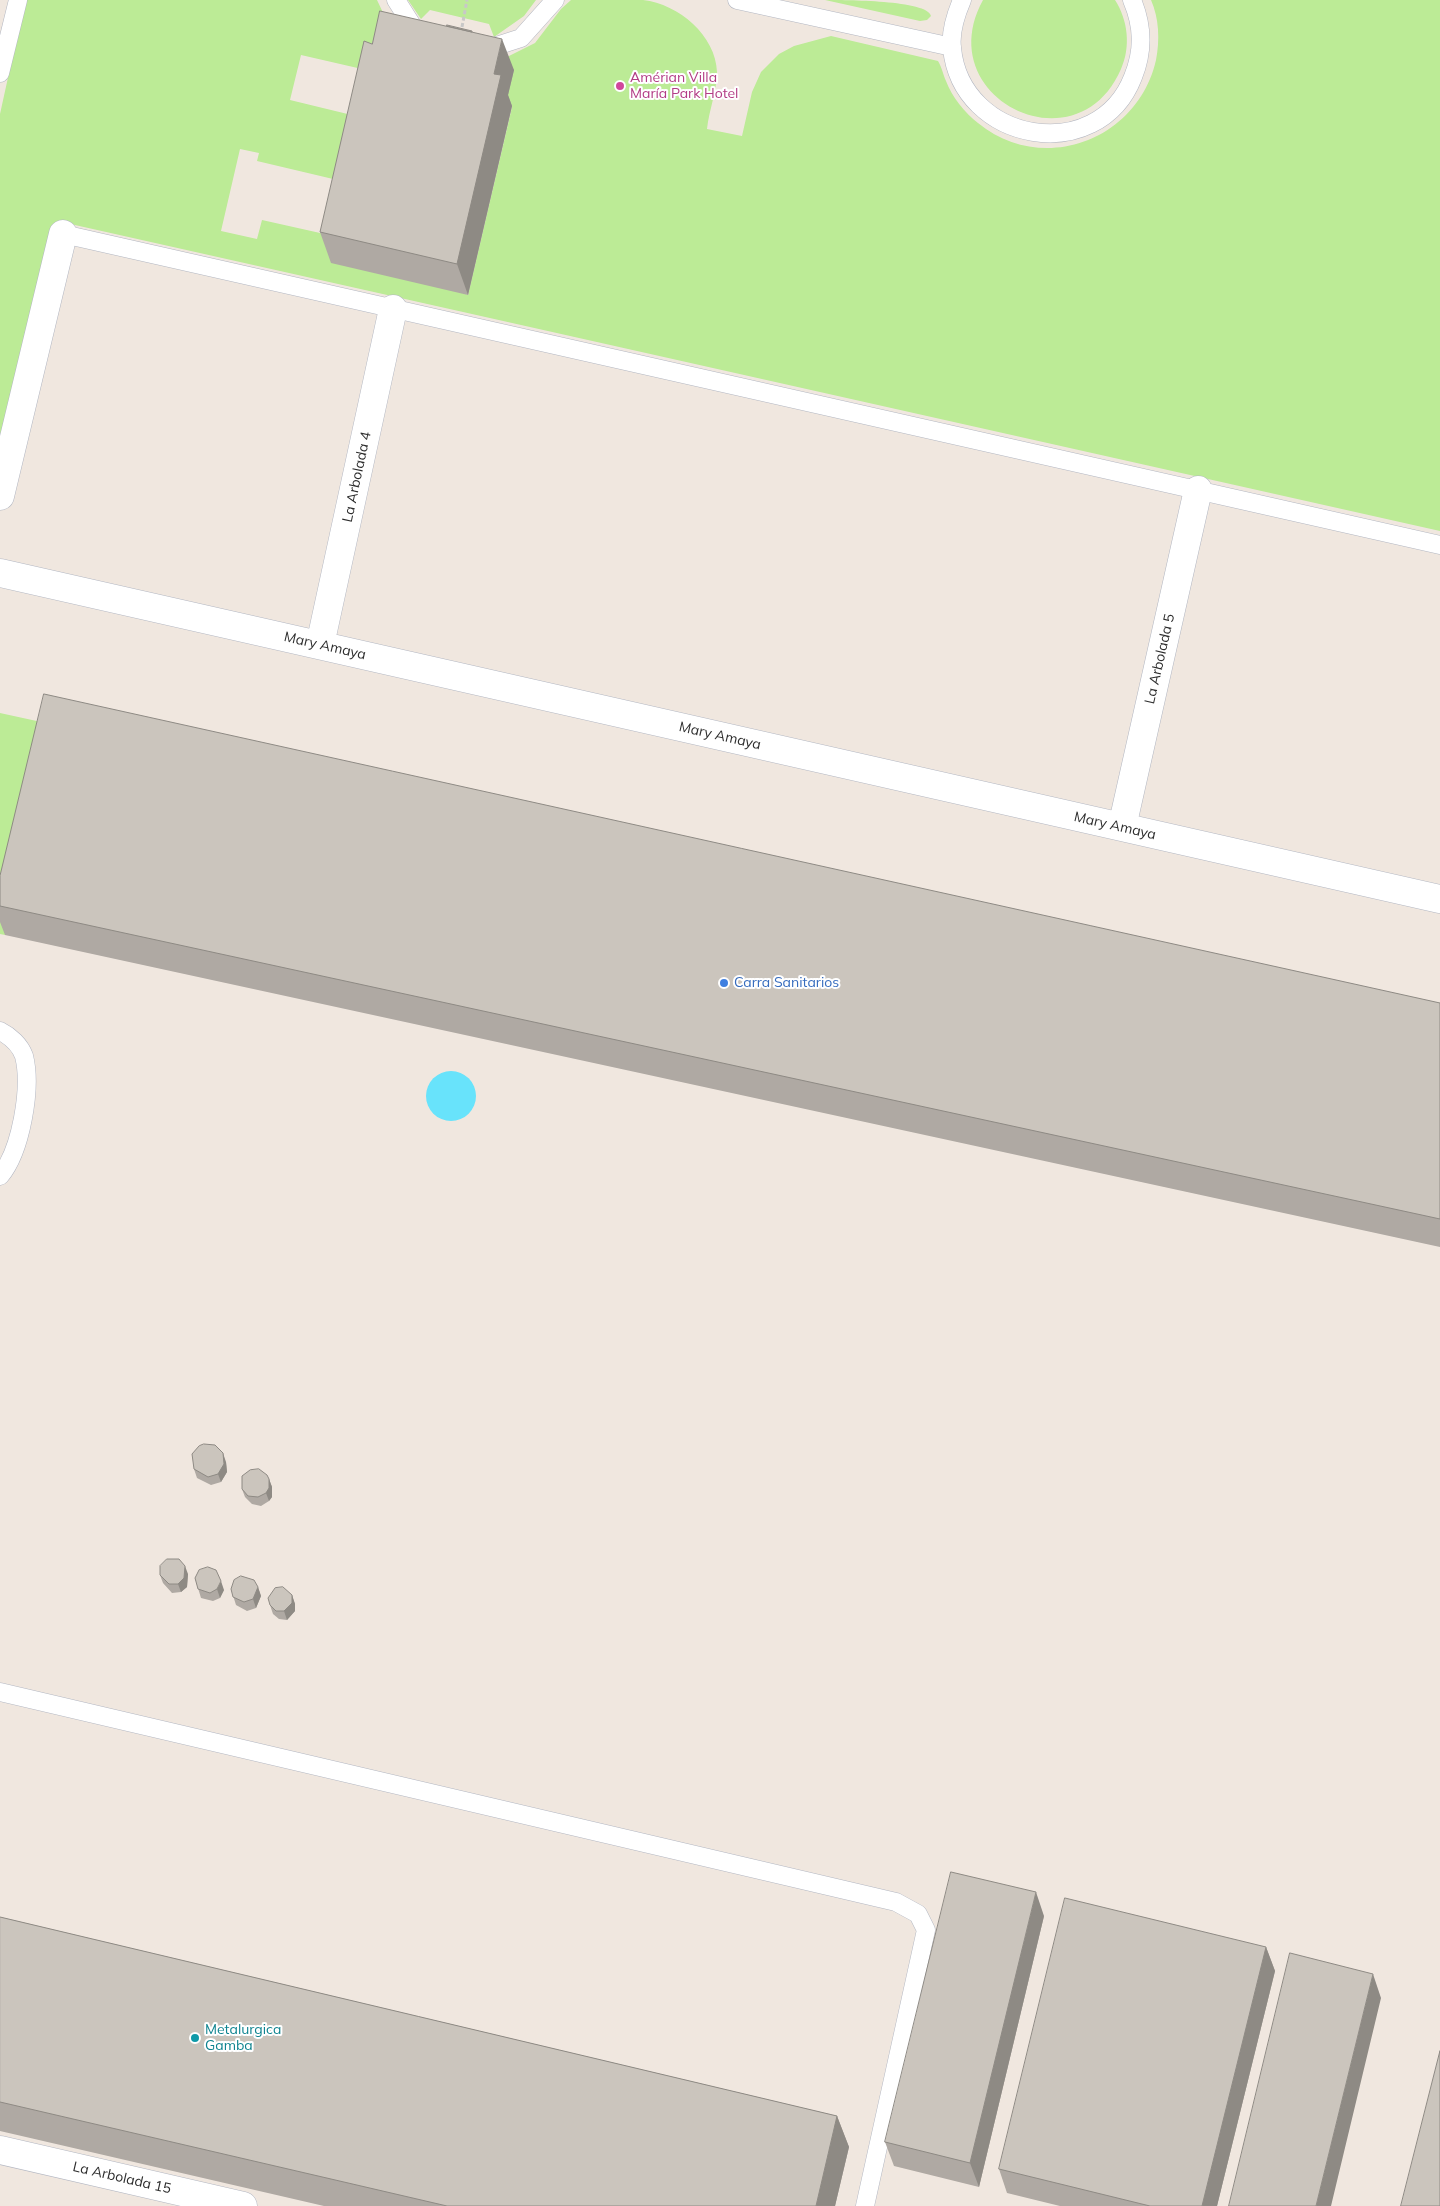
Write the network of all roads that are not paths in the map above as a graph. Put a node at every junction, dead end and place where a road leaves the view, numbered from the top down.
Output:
1 (18, 0) edge
2 (396, 0) edge
3 (555, 0) edge
4 (737, 0) edge
5 (962, 0) edge
6 (1132, 0) edge
7 (441, 38) edge
8 (467, 40) edge
9 (952, 47) junction
10 (0, 73) edge
11 (63, 234) joint
12 (393, 308) junction
13 (1198, 490) junction
14 (0, 496) edge
15 (1440, 545) edge
16 (0, 573) edge
17 (320, 645) junction
18 (1122, 827) junction
19 (1440, 899) edge
20 (0, 1032) edge
21 (0, 1176) edge
22 (0, 1692) edge
23 (0, 2150) edge
24 (243, 2206) edge
25 (865, 2206) edge

1 - 10 lane
2 - 7 lane
3 - 8 lane
4 - 9 lane
5 - 9 lane
6 - 9 lane
11 - 12 lane
11 - 14 street
12 - 13 lane
12 - 17 street, La Arbolada 4
13 - 15 lane
13 - 18 street, La Arbolada 5
16 - 17 street, Mary Amaya
17 - 18 street, Mary Amaya
18 - 19 street, Mary Amaya
20 - 21 lane
22 - 25 lane
23 - 24 street, La Arbolada 15

